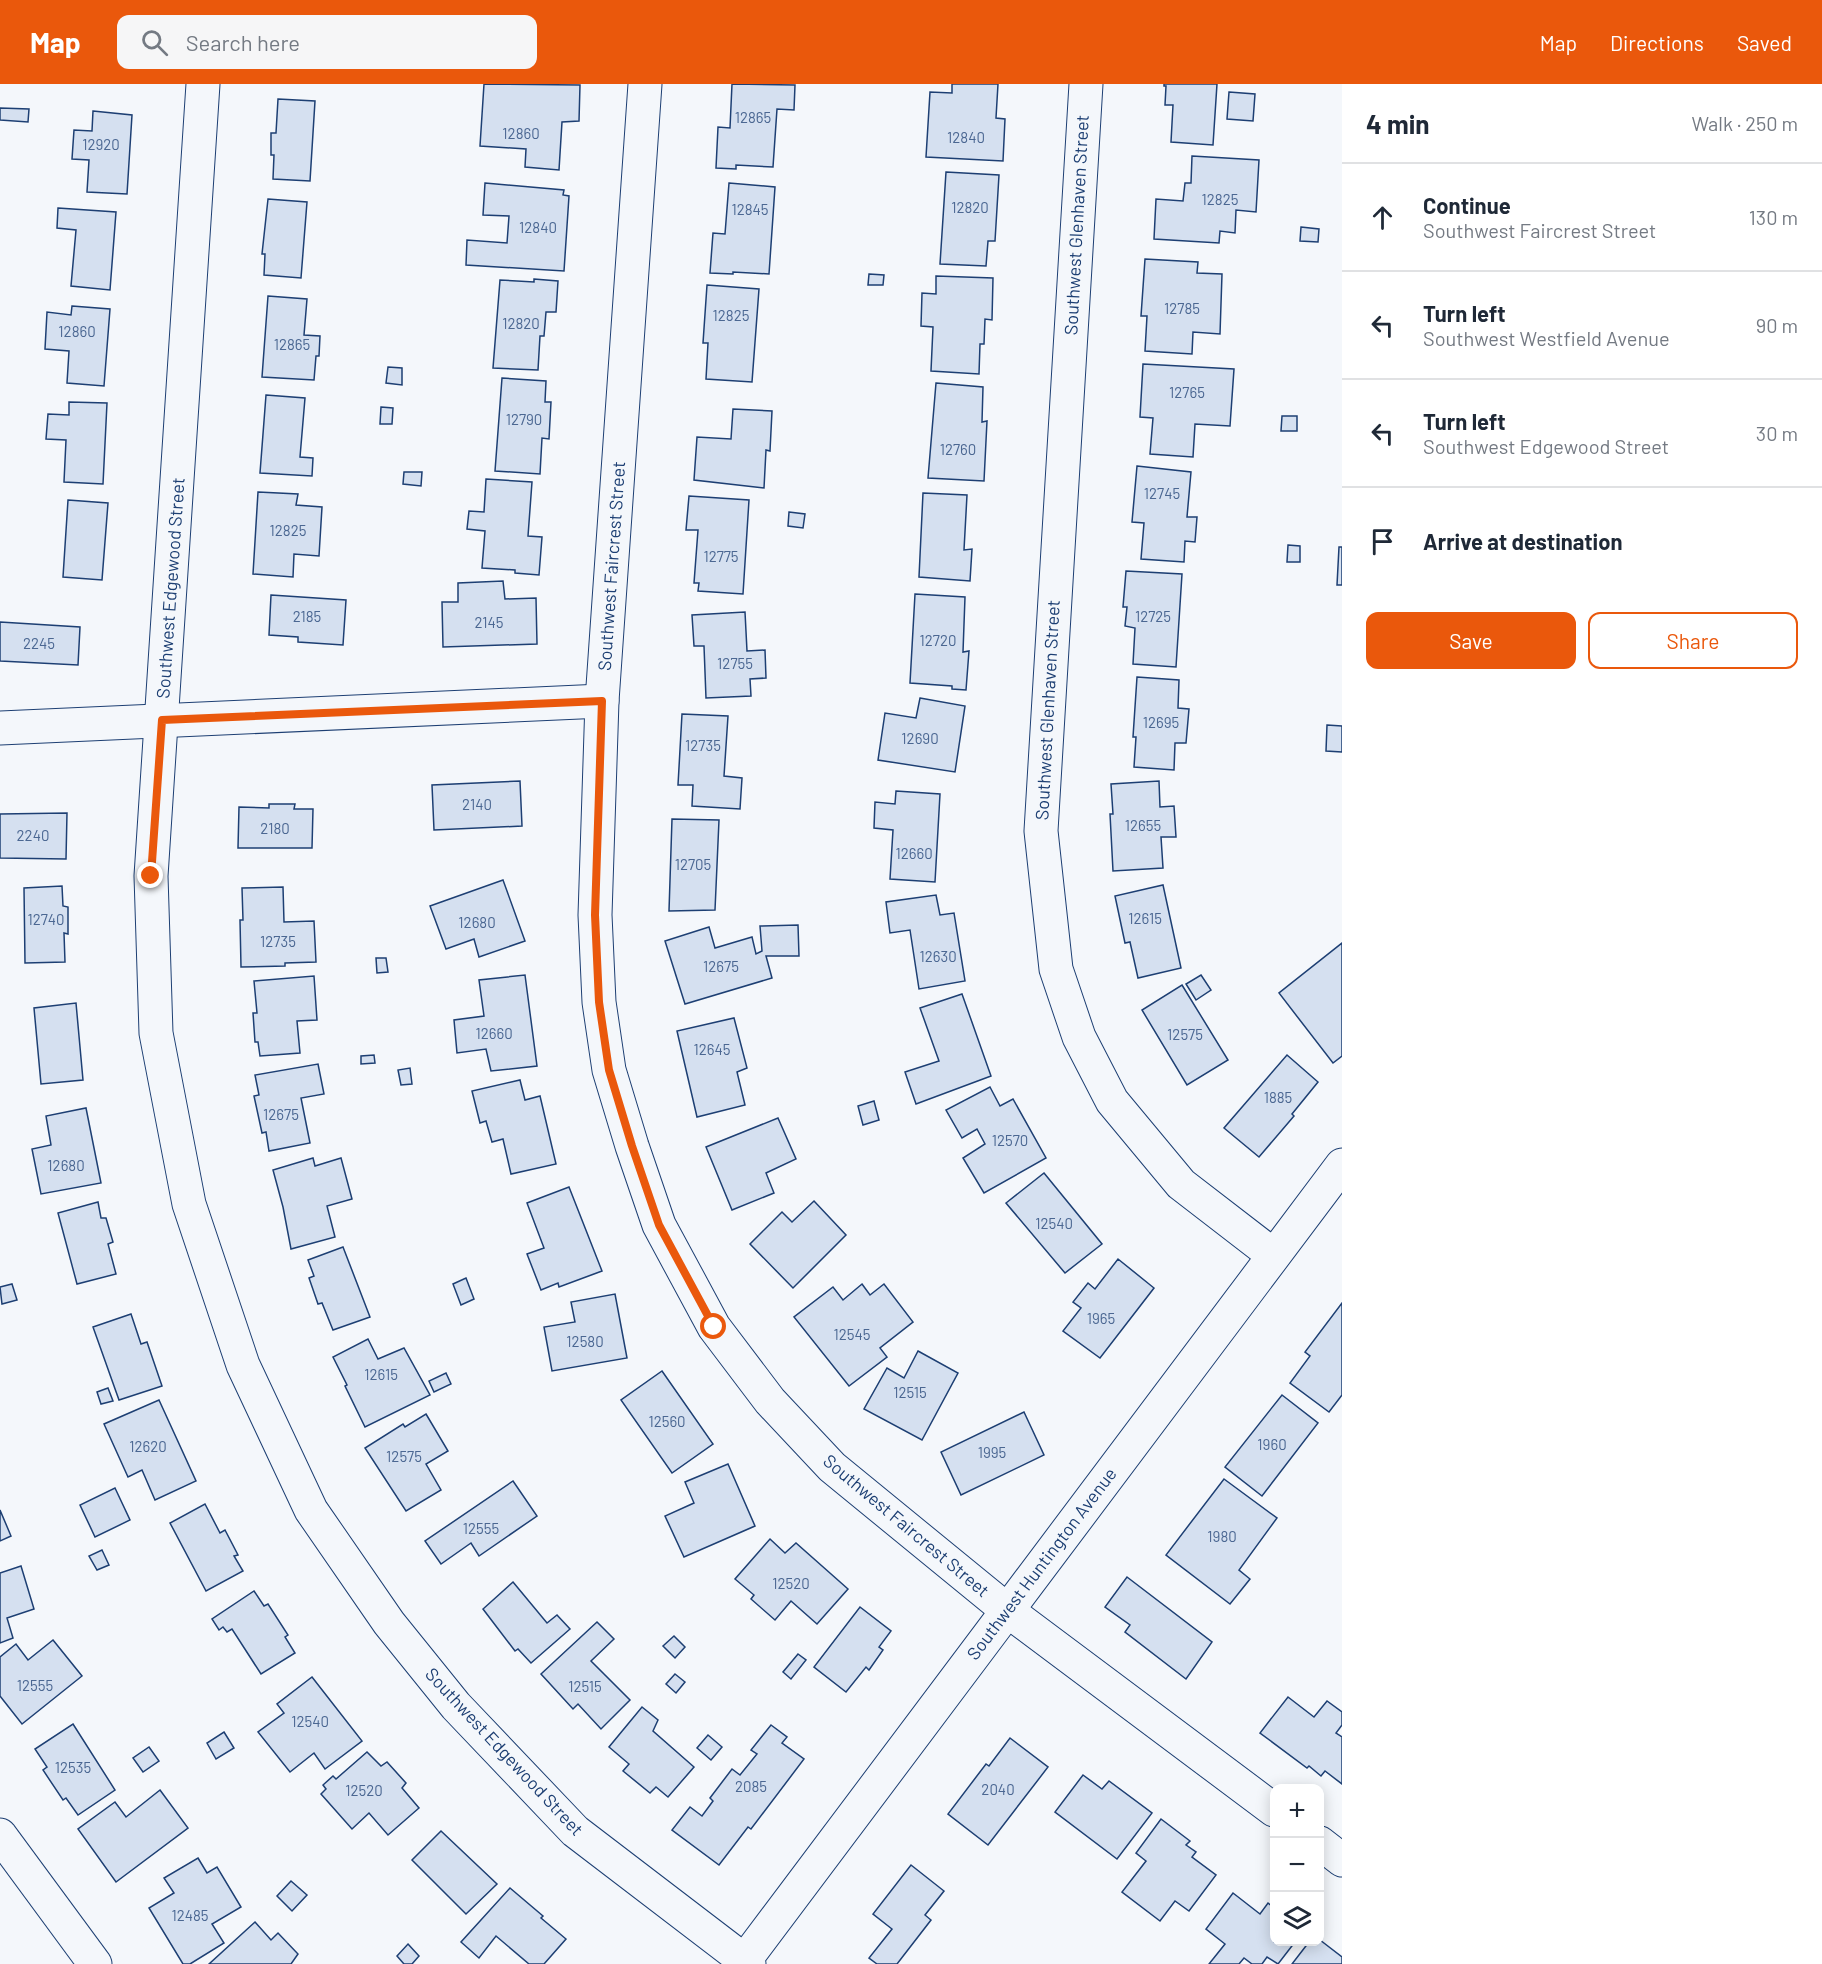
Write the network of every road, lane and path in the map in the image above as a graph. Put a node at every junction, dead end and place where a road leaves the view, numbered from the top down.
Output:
1 (203, 84) edge
2 (645, 84) edge
3 (1086, 84) edge
4 (602, 701) junction
5 (162, 720) junction
6 (0, 728) edge
7 (1342, 1165) edge
8 (1273, 1255) junction
9 (1008, 1611) junction
10 (1270, 1806) edge
11 (0, 1835) edge
12 (1324, 1846) edge
13 (1342, 1860) edge
14 (746, 1963) edge
15 (95, 1964) edge

1 - 5 street, Southwest Edgewood Street
2 - 4 street, Southwest Faircrest Street
3 - 8 street, Southwest Glenhaven Street
4 - 5 street
4 - 9 street, Southwest Faircrest Street
5 - 6 street
5 - 14 street, Southwest Edgewood Street
7 - 8 street, Southwest Huntington Avenue
8 - 9 street, Southwest Huntington Avenue
9 - 10 street, Southwest Faircrest Street
9 - 14 street, Southwest Huntington Avenue
11 - 15 street
12 - 13 street

